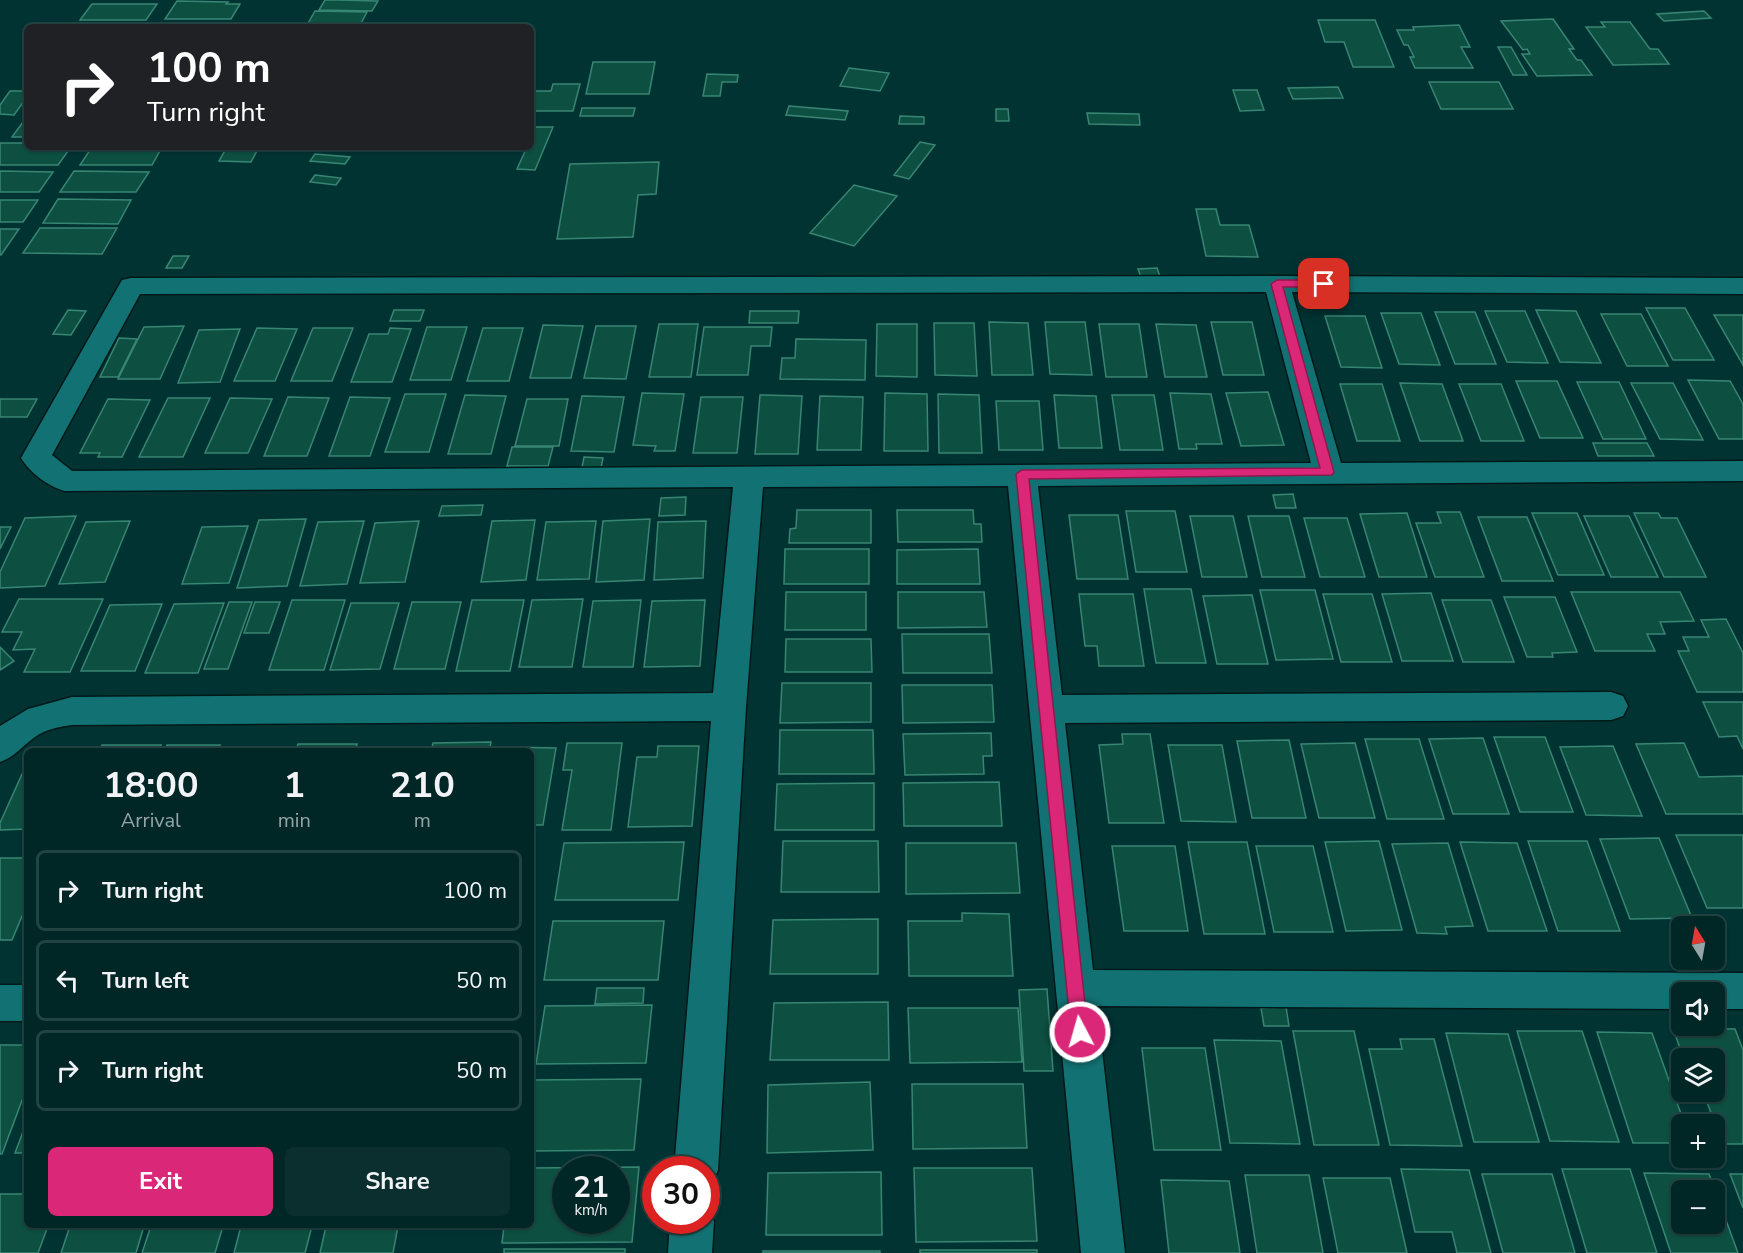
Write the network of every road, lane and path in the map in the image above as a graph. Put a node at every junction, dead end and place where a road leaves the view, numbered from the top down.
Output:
1 (1277, 284) junction
2 (1743, 286) edge
3 (1743, 471) edge
4 (1328, 472) junction
5 (1022, 474) junction
6 (749, 476) junction
7 (1611, 706) dead end
8 (729, 707) junction
9 (1047, 709) junction
10 (0, 748) edge
11 (1075, 988) junction
12 (1743, 991) edge
13 (0, 1003) edge
14 (24, 1003) edge
15 (697, 1156) edge
16 (691, 1234) edge
17 (690, 1253) edge
18 (1103, 1253) edge

1 - 2 street
1 - 4 street
1 - 6 street
3 - 4 street
4 - 5 street
5 - 6 street
5 - 9 street
6 - 8 street
7 - 9 street
8 - 10 street
8 - 15 street
9 - 11 street
11 - 12 street
11 - 18 street
13 - 14 street
16 - 17 street

